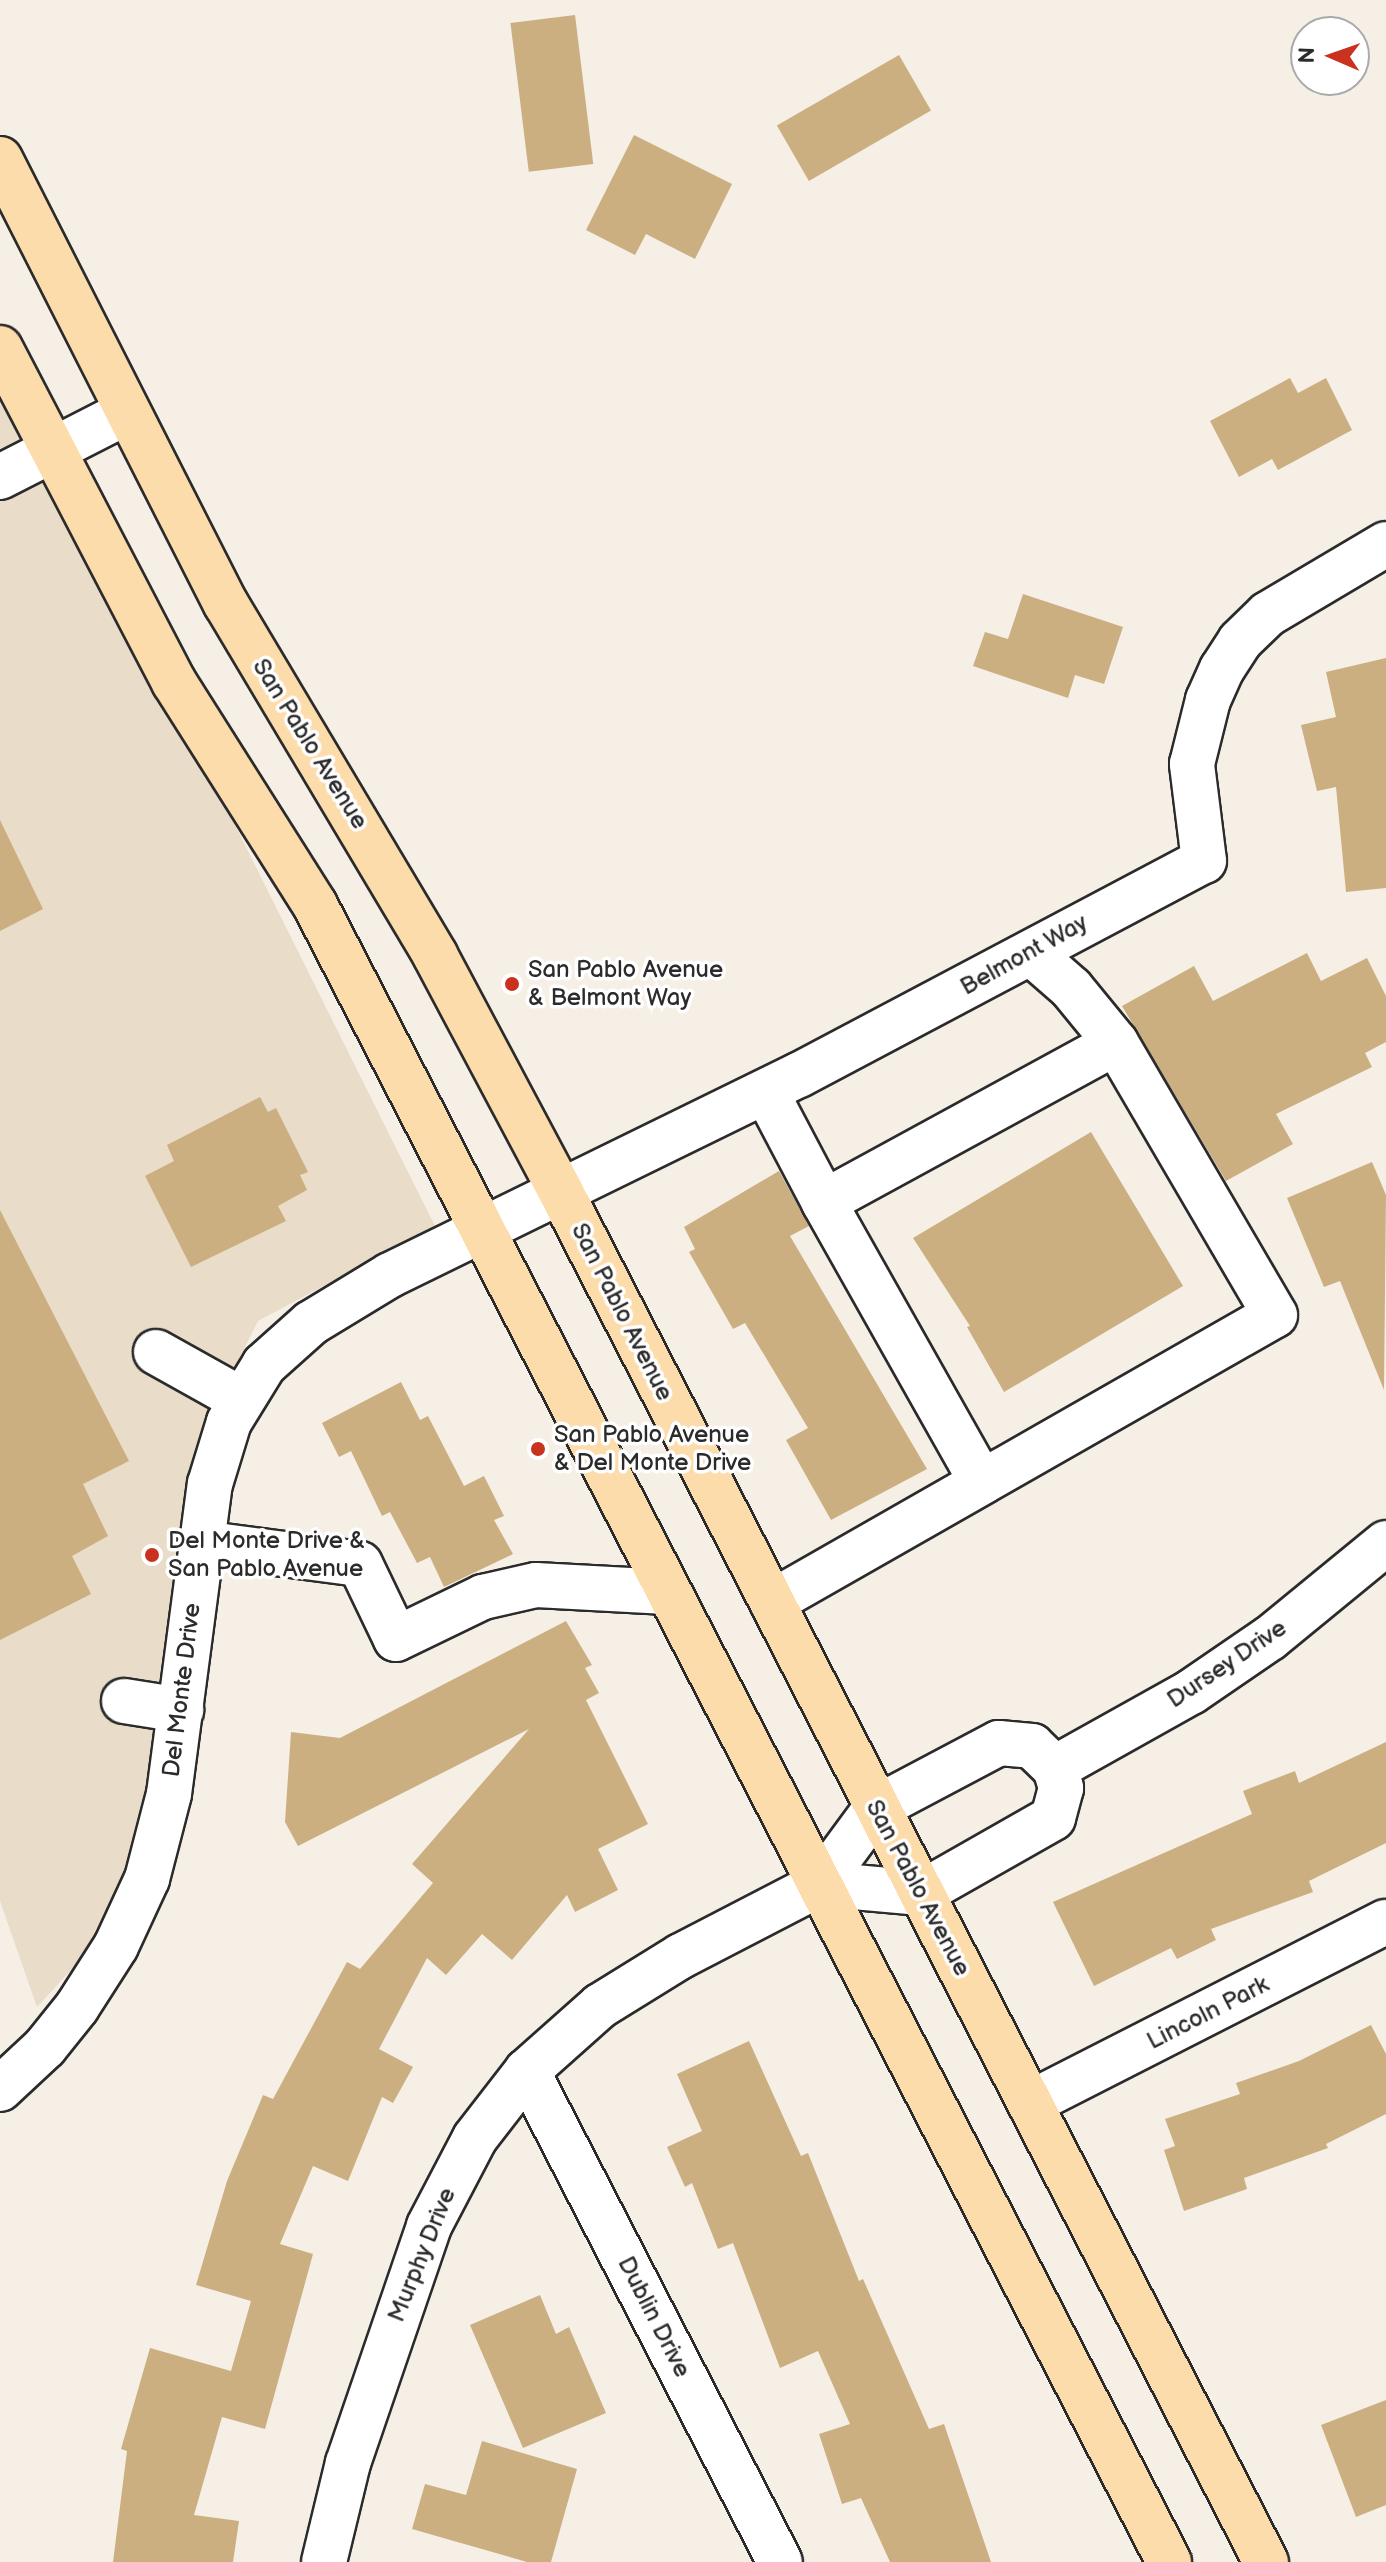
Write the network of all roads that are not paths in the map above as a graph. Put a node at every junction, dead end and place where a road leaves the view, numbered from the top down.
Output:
1 (0, 159) edge
2 (0, 348) edge
3 (127, 412) junction
4 (53, 450) junction
5 (0, 477) edge
6 (1386, 544) edge
7 (1031, 953) junction
8 (1116, 1043) junction
9 (766, 1092) junction
10 (561, 1192) junction
11 (824, 1202) junction
12 (481, 1232) junction
13 (156, 1352) dead end
14 (240, 1399) junction
15 (981, 1481) junction
16 (200, 1543) junction
17 (1386, 1543) edge
18 (667, 1592) junction
19 (772, 1602) junction
20 (124, 1701) dead end
21 (181, 1710) junction
22 (1055, 1768) junction
23 (876, 1808) junction
24 (820, 1884) junction
25 (921, 1893) junction
26 (1384, 1928) edge
27 (527, 2071) junction
28 (0, 2089) edge
29 (1030, 2103) junction
30 (324, 2562) edge
31 (780, 2562) edge
32 (1169, 2562) edge
33 (1266, 2562) edge

1 - 3 main road, San Pablo Avenue
2 - 4 main road
3 - 4 street
3 - 10 main road, San Pablo Avenue
4 - 5 street
4 - 12 main road
6 - 7 street, Belmont Way
7 - 8 street
7 - 9 street, Belmont Way
8 - 11 street
8 - 15 street
9 - 10 street, Belmont Way
9 - 11 street
10 - 12 street, Belmont Way
10 - 19 main road, San Pablo Avenue
11 - 15 street
12 - 14 street, Del Monte Drive
12 - 18 main road
13 - 14 street
14 - 16 street, Del Monte Drive
15 - 19 street
16 - 18 street
16 - 21 street, Del Monte Drive
17 - 22 street, Dursey Drive
18 - 24 main road
19 - 23 main road, San Pablo Avenue
20 - 21 street
21 - 28 street, Del Monte Drive
22 - 23 street
22 - 25 street
23 - 24 street
23 - 25 main road, San Pablo Avenue
24 - 25 street
24 - 27 street, Murphy Drive
24 - 32 main road
25 - 29 main road, San Pablo Avenue
26 - 29 street, Lincoln Park
27 - 30 street, Murphy Drive
27 - 31 street, Dublin Drive
29 - 33 main road, San Pablo Avenue

